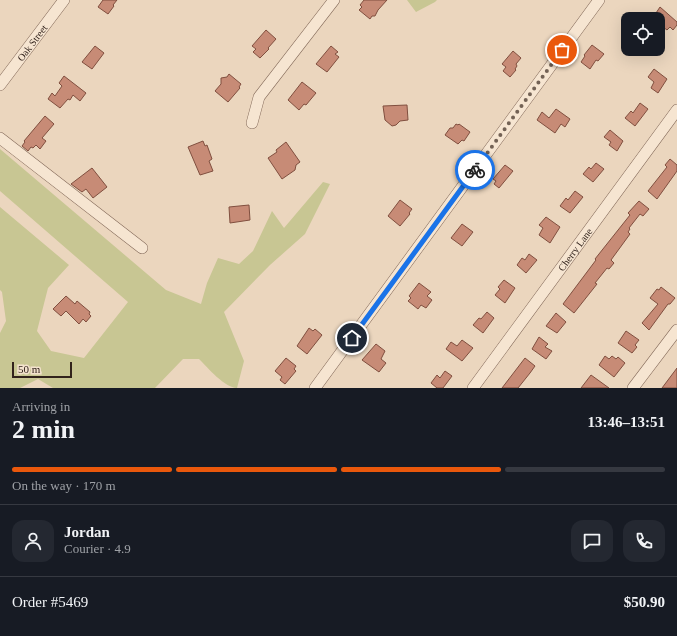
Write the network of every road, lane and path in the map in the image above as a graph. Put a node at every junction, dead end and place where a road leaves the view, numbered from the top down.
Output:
1 (64, 0) edge
2 (334, 0) edge
3 (599, 0) edge
4 (0, 85) edge
5 (677, 110) edge
6 (252, 123) dead end
7 (0, 138) edge
8 (142, 248) dead end
9 (677, 330) edge
10 (315, 388) edge
11 (473, 388) edge
12 (633, 388) edge

1 - 4 street, Oak Street
2 - 6 street
3 - 10 street
5 - 11 street, Cherry Lane
7 - 8 street
9 - 12 street

